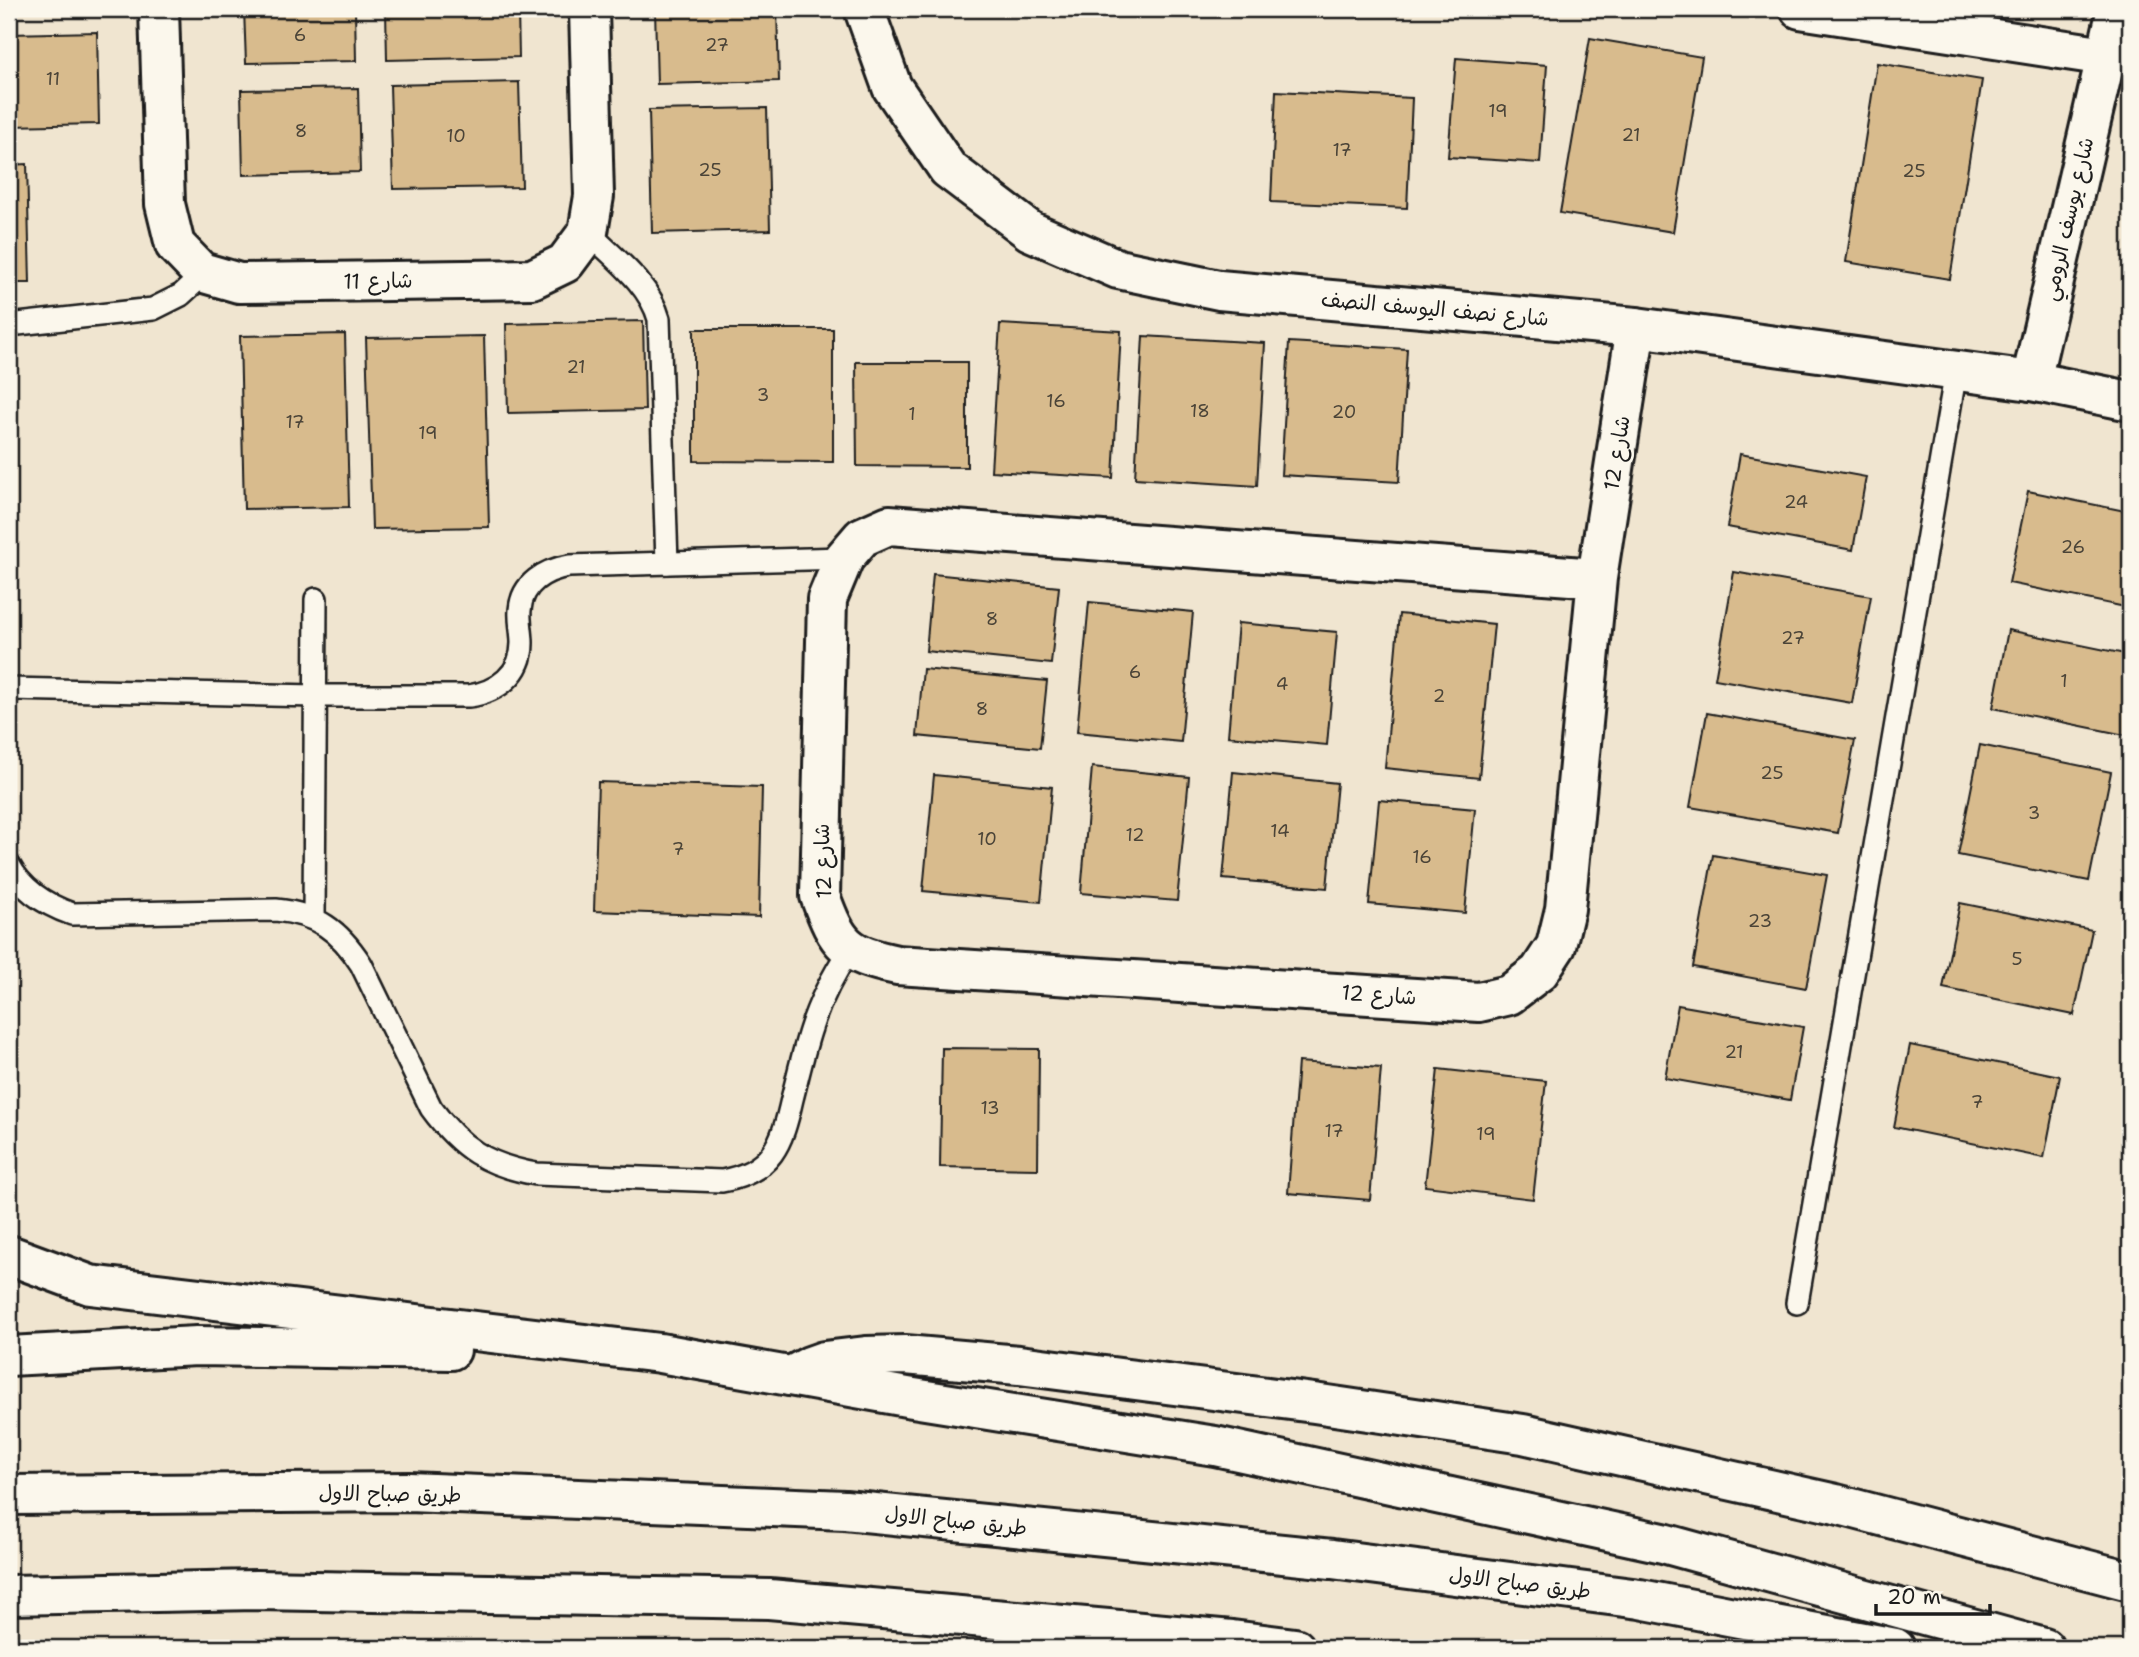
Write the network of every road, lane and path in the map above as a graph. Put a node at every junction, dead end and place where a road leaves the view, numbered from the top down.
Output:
1 (159, 9) edge
2 (589, 9) edge
3 (864, 9) edge
4 (1800, 9) edge
5 (2117, 9) edge
6 (2106, 56) junction
7 (588, 232) junction
8 (201, 272) junction
9 (9, 326) edge
10 (1636, 327) junction
11 (1956, 371) junction
12 (2031, 382) junction
13 (2130, 401) edge
14 (844, 558) junction
15 (667, 563) junction
16 (1597, 578) junction
17 (316, 599) dead end
18 (9, 689) edge
19 (316, 696) junction
20 (9, 865) edge
21 (314, 919) junction
22 (850, 949) junction
23 (9, 1255) edge
24 (1797, 1303) dead end
25 (660, 1353) junction
26 (9, 1356) edge
27 (791, 1376) junction
28 (9, 1495) edge
29 (2130, 1581) edge
30 (9, 1595) edge
31 (1295, 1648) edge
32 (1895, 1648) edge
33 (2044, 1648) edge

1 - 8 main road, شارع 11
2 - 7 main road, شارع 11
3 - 10 main road, شارع نصف اليوسف النصف
4 - 6 main road
5 - 6 main road, شارع يوسف الرومي
6 - 12 main road, شارع يوسف الرومي
7 - 8 main road, شارع 11
7 - 15 lane
8 - 9 lane
10 - 11 main road, شارع نصف اليوسف النصف
10 - 16 main road, شارع 12
11 - 12 main road, شارع نصف اليوسف النصف
11 - 24 lane
12 - 13 main road, شارع نصف اليوسف النصف
14 - 15 lane
14 - 16 main road, شارع 12
14 - 22 main road, شارع 12
15 - 19 lane
16 - 22 main road, شارع 12
17 - 19 lane
18 - 19 lane
19 - 21 lane
20 - 21 lane
21 - 22 lane
23 - 25 main road
25 - 26 main road
25 - 27 main road
27 - 29 main road
27 - 33 main road
28 - 32 main road, طريق صباح الاول
30 - 31 main road

